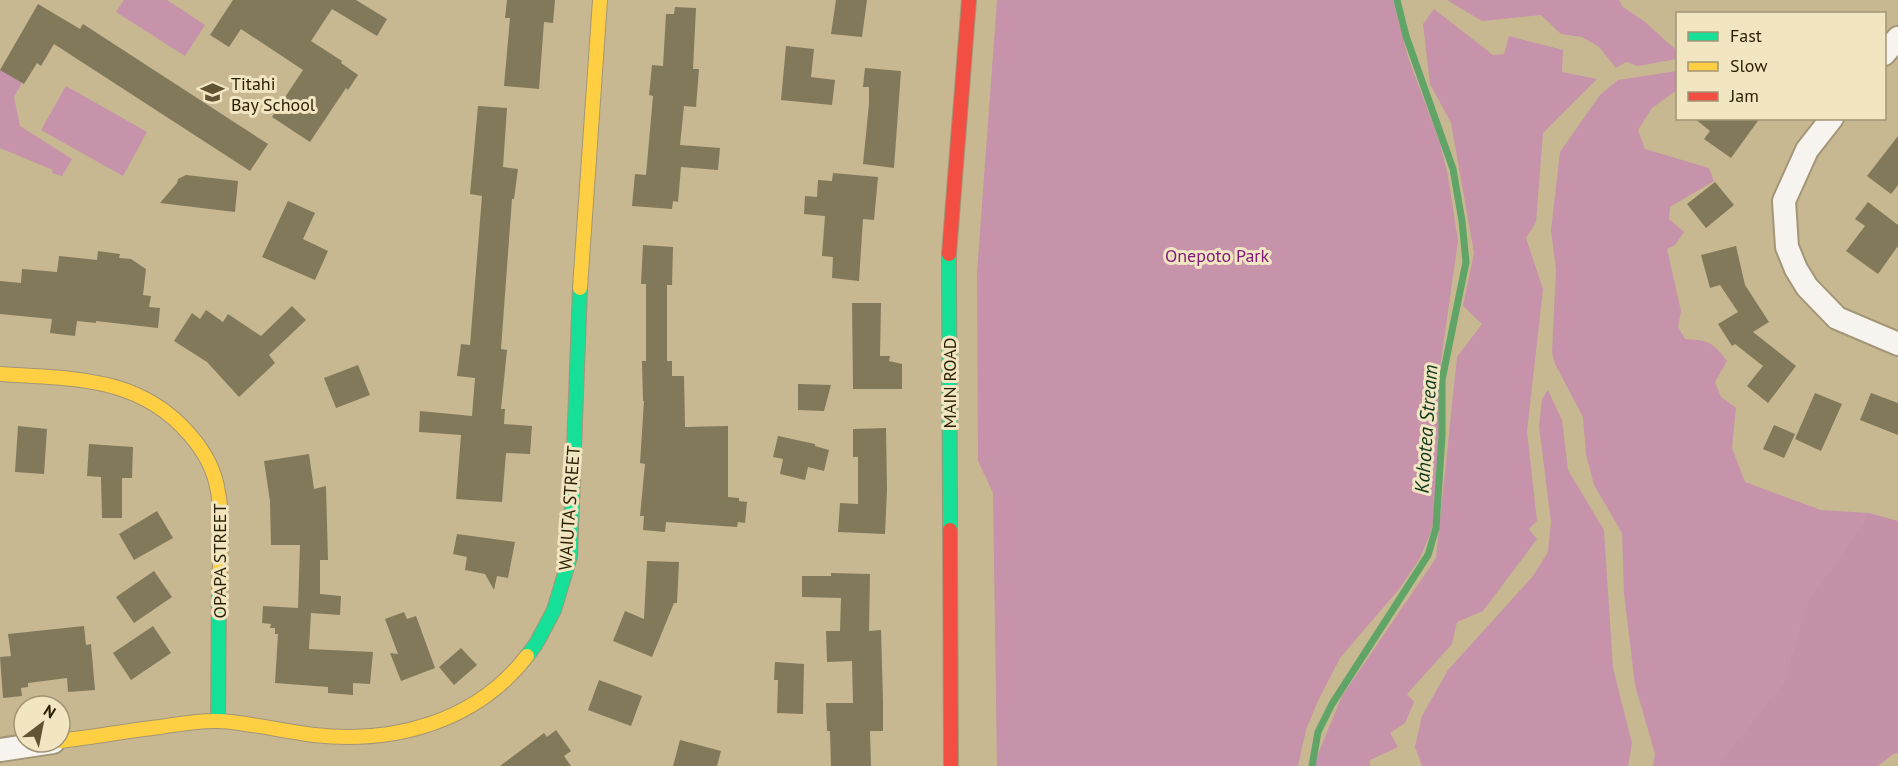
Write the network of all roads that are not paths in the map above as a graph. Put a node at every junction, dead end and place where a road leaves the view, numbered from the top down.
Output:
1 (600, 0) edge
2 (969, 0) edge
3 (1898, 38) edge
4 (1886, 52) edge
5 (1830, 120) edge
6 (1898, 344) edge
7 (0, 374) edge
8 (218, 721) junction
9 (72, 739) edge
10 (951, 766) edge

1 - 8 street, WAIUTA STREET
2 - 10 street, MAIN ROAD
3 - 4 street
5 - 6 street
7 - 8 street, OPAPA STREET
8 - 9 street, WAIUTA STREET

